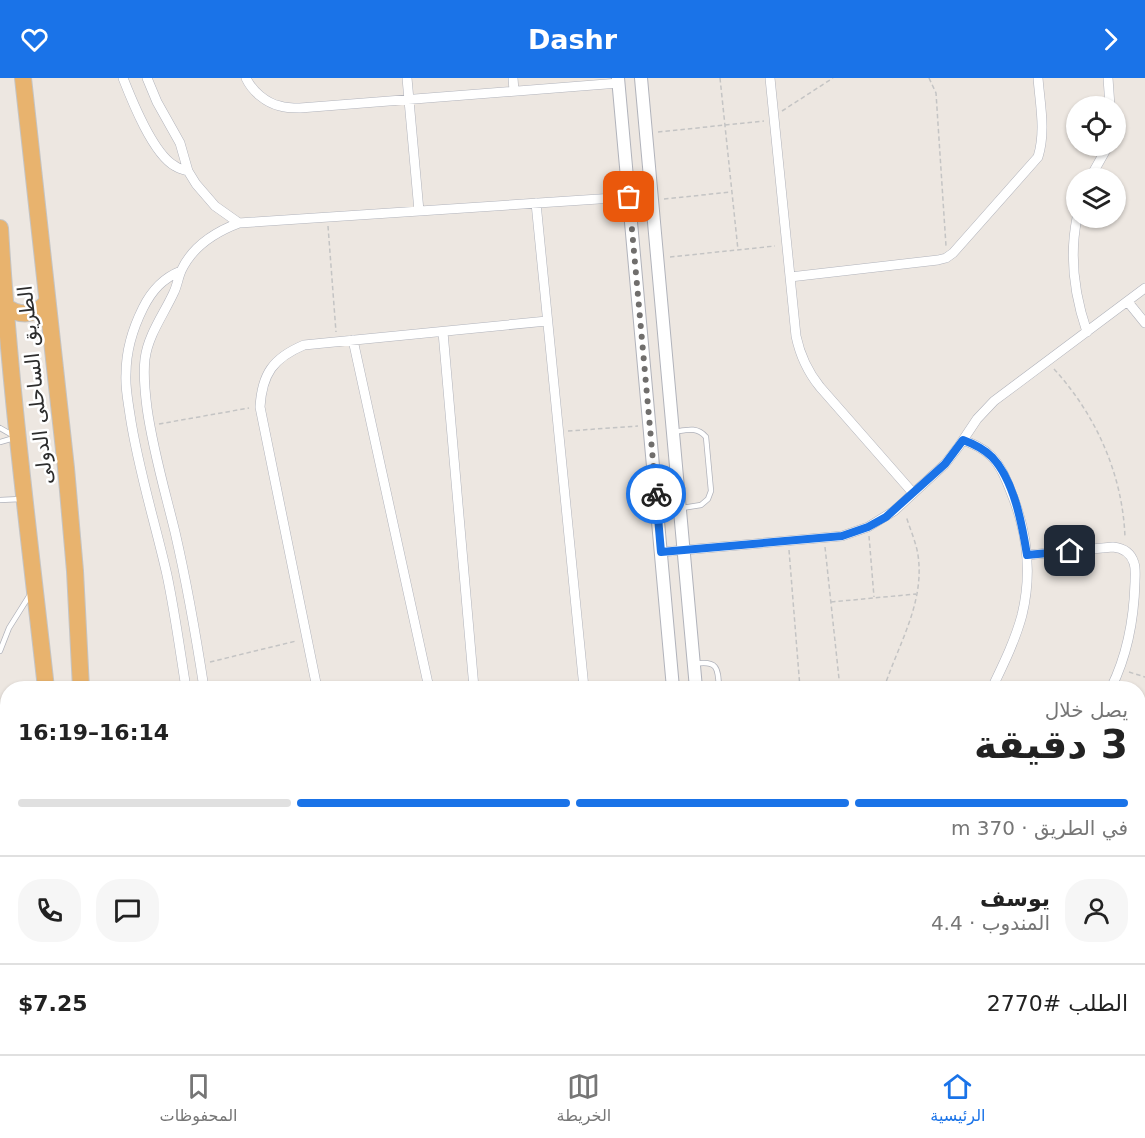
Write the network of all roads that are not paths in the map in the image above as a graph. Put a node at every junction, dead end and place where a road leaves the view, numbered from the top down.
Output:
1 (23, 78) edge
2 (123, 78) edge
3 (147, 78) edge
4 (246, 78) edge
5 (407, 78) edge
6 (513, 78) edge
7 (640, 78) edge
8 (771, 78) edge
9 (1038, 78) edge
10 (1108, 78) edge
11 (619, 80) edge
12 (514, 91) junction
13 (1109, 96) edge
14 (409, 99) junction
15 (188, 171) junction
16 (629, 197) junction
17 (536, 203) junction
18 (419, 211) junction
19 (239, 223) junction
20 (0, 228) edge
21 (1075, 228) edge
22 (182, 271) junction
23 (790, 277) junction
24 (1145, 288) edge
25 (47, 302) junction
26 (1128, 302) junction
27 (5, 306) junction
28 (547, 321) junction
29 (1145, 323) edge
30 (50, 327) junction
31 (7, 330) junction
32 (443, 332) junction
33 (1087, 332) junction
34 (353, 340) junction
35 (0, 428) edge
36 (673, 432) junction
37 (16, 437) junction
38 (963, 440) junction
39 (0, 442) edge
40 (913, 493) junction
41 (24, 499) junction
42 (0, 500) edge
43 (680, 508) junction
44 (684, 550) junction
45 (661, 552) junction
46 (1027, 555) junction
47 (34, 588) junction
48 (0, 651) edge
49 (694, 664) junction
50 (45, 681) edge
51 (81, 681) edge
52 (185, 681) edge
53 (203, 681) edge
54 (316, 681) edge
55 (427, 681) edge
56 (473, 681) edge
57 (583, 681) edge
58 (673, 681) edge
59 (695, 681) edge
60 (719, 681) edge
61 (995, 681) edge
62 (1115, 681) edge

1 - 25 highway, الطريق الساحلى الدولى
2 - 15 street
3 - 15 street
4 - 14 street
5 - 14 street
6 - 12 street
7 - 36 street
8 - 23 street
9 - 23 street
10 - 13 street
11 - 12 street
11 - 16 street
12 - 14 street
14 - 18 street
15 - 19 street
16 - 17 street
16 - 45 street
17 - 18 street
17 - 28 street
18 - 19 street
19 - 22 street
20 - 27 highway, الطريق الساحلى الدولى
21 - 33 street
22 - 52 street
22 - 53 street
23 - 40 street
24 - 26 street
25 - 27 highway
25 - 30 highway, الطريق الساحلى الدولى
26 - 29 street
26 - 33 street
27 - 31 highway, الطريق الساحلى الدولى
28 - 32 street
28 - 57 street
30 - 31 highway
30 - 51 highway, الطريق الساحلى الدولى
31 - 37 highway, الطريق الساحلى الدولى
32 - 34 street
32 - 56 street
33 - 38 street
34 - 54 street
34 - 55 street
35 - 37 lane
36 - 43 street
36 - 43 lane
37 - 39 lane
37 - 41 highway, الطريق الساحلى الدولى
38 - 40 street
38 - 46 street
40 - 44 street
41 - 42 lane
41 - 47 highway, الطريق الساحلى الدولى
43 - 44 street
44 - 45 street
44 - 49 street
45 - 58 street
46 - 61 street
46 - 62 street
47 - 48 lane
47 - 50 highway, الطريق الساحلى الدولى
49 - 59 street
49 - 60 lane

